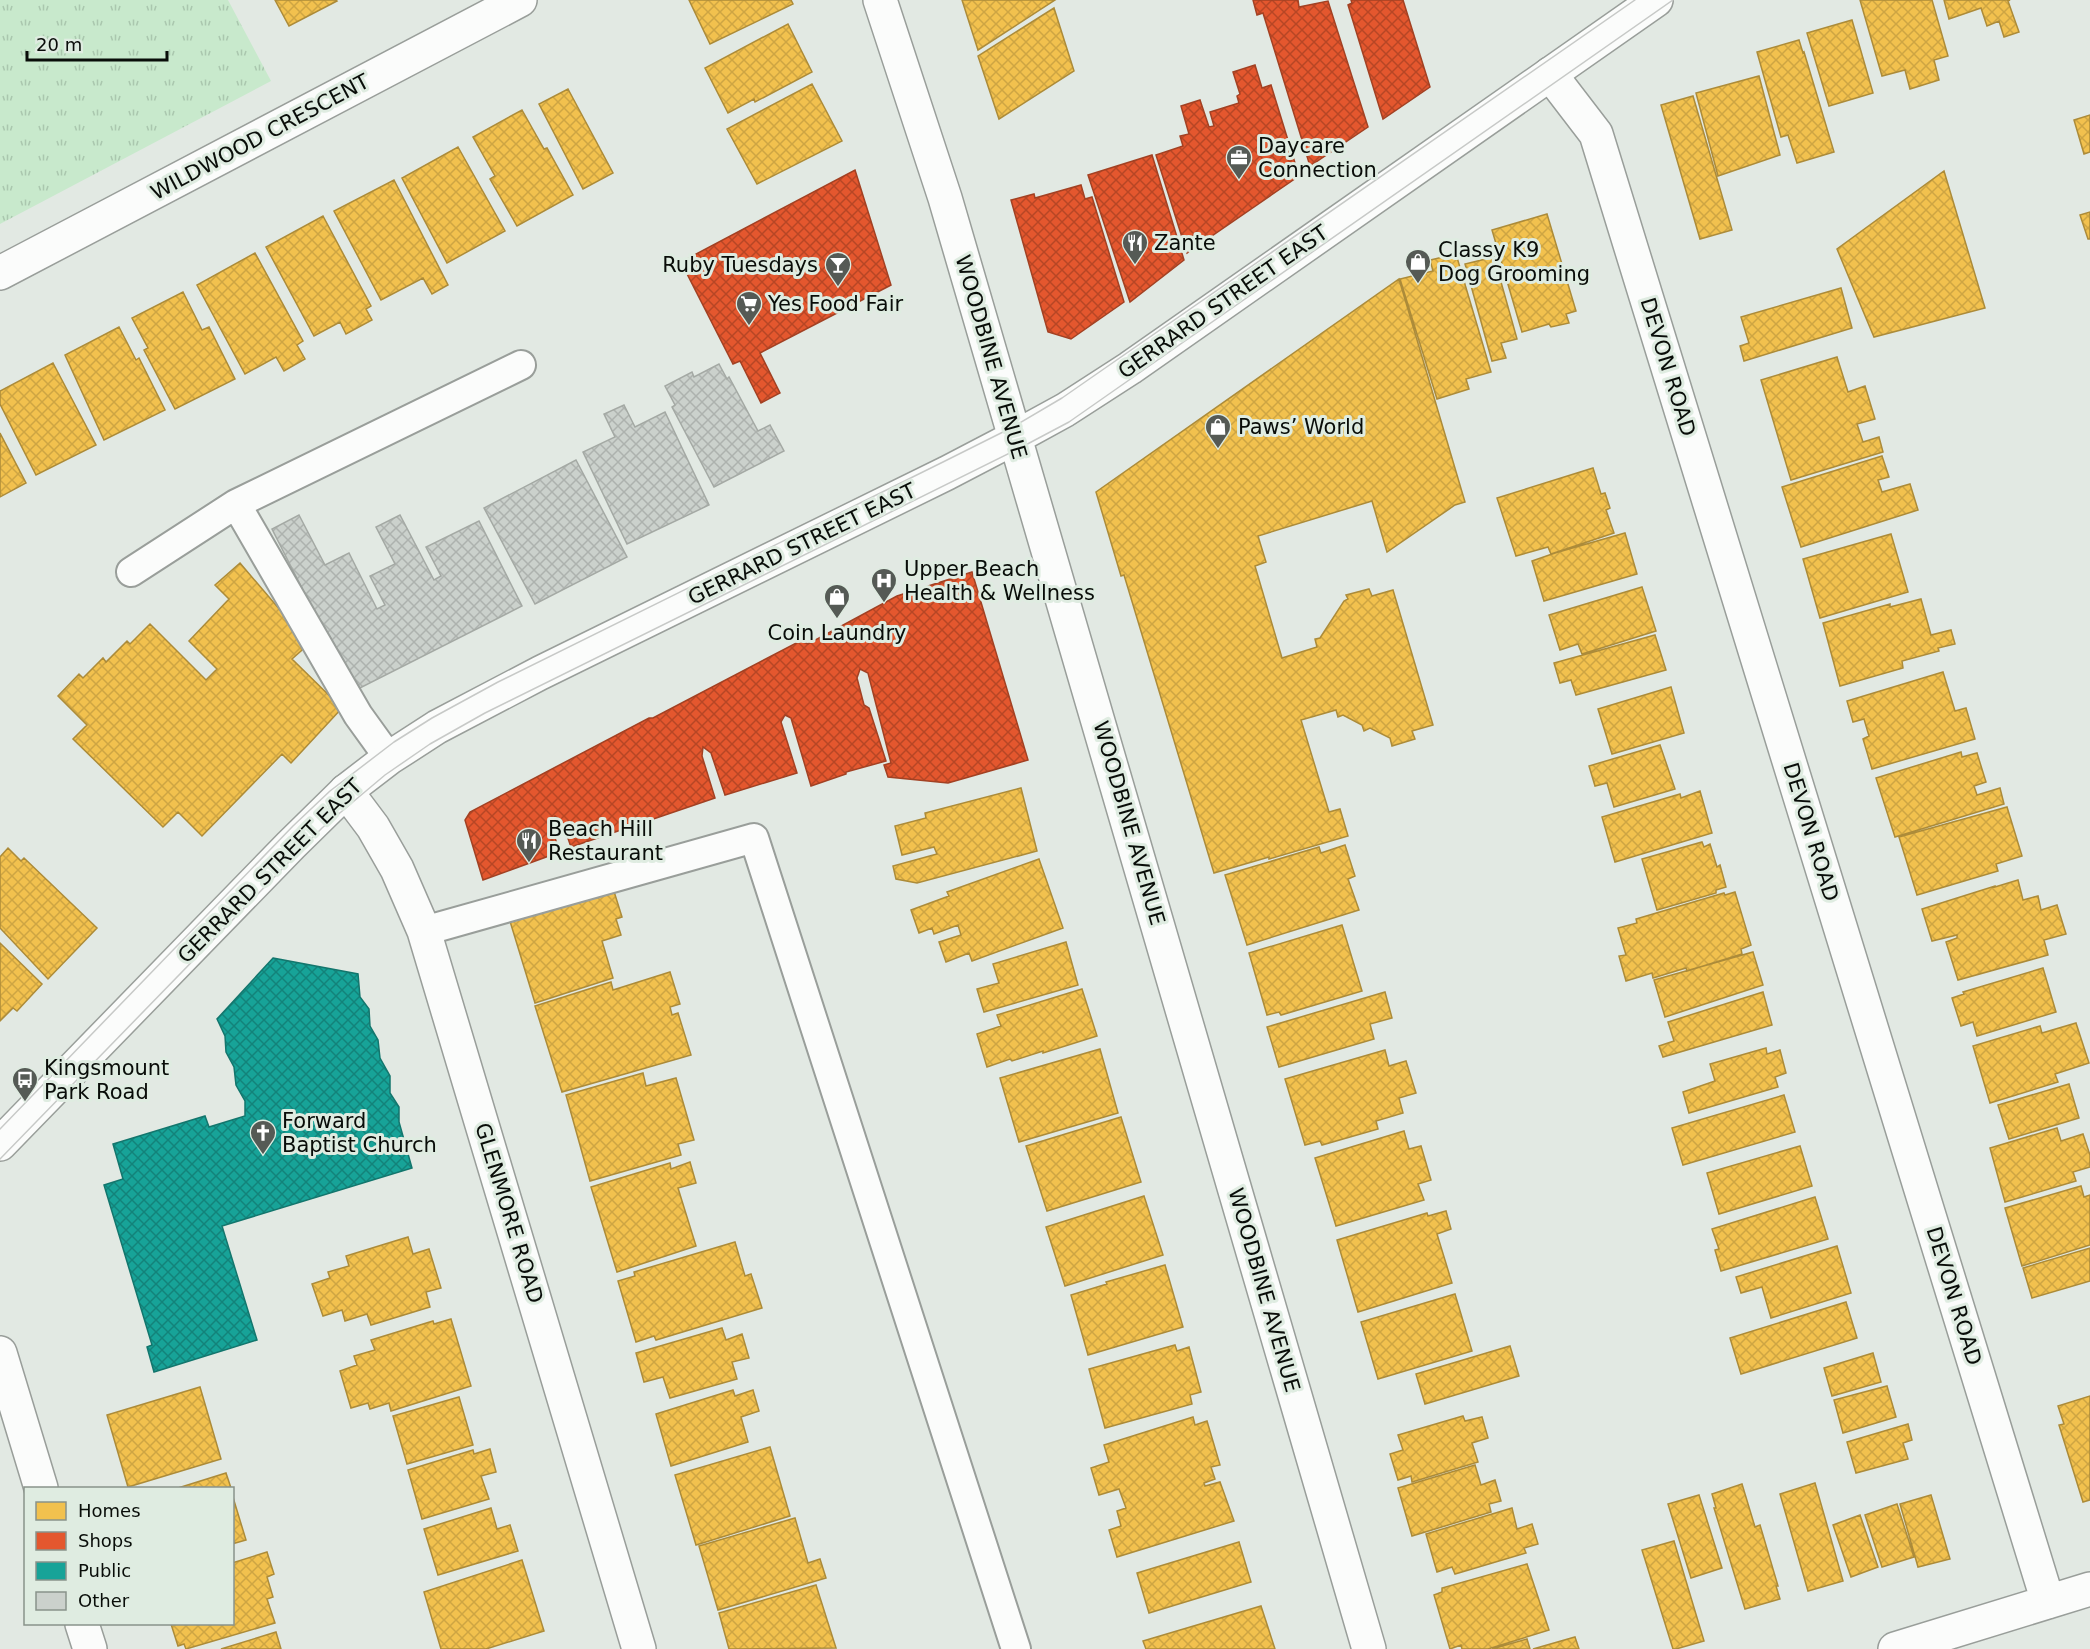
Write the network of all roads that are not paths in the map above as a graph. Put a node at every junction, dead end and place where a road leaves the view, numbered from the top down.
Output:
1 (520, 0) edge
2 (880, 0) edge
3 (1656, 0) edge
4 (1550, 74) junction
5 (0, 273) edge
6 (521, 365) dead end
7 (1014, 438) junction
8 (236, 504) junction
9 (131, 572) dead end
10 (389, 758) junction
11 (346, 792) junction
12 (424, 931) junction
13 (0, 1144) edge
14 (0, 1353) edge
15 (41, 1487) edge
16 (2090, 1589) edge
17 (2048, 1602) junction
18 (83, 1625) edge
19 (90, 1649) edge
20 (639, 1649) edge
21 (1016, 1649) edge
22 (1369, 1649) edge
23 (1895, 1649) edge

1 - 5 main road, WILDWOOD CRESCENT
2 - 7 main road, WOODBINE AVENUE
3 - 4 main road, GERRARD STREET EAST
4 - 7 main road, GERRARD STREET EAST
4 - 17 main road, DEVON ROAD
6 - 8 lane
7 - 10 main road, GERRARD STREET EAST
7 - 22 main road, WOODBINE AVENUE
8 - 9 lane
8 - 10 lane
10 - 11 main road, GERRARD STREET EAST
11 - 12 main road, GLENMORE ROAD
11 - 13 main road, GERRARD STREET EAST
12 - 20 main road, GLENMORE ROAD
12 - 21 lane
14 - 15 main road
16 - 17 main road
17 - 23 main road
18 - 19 main road

